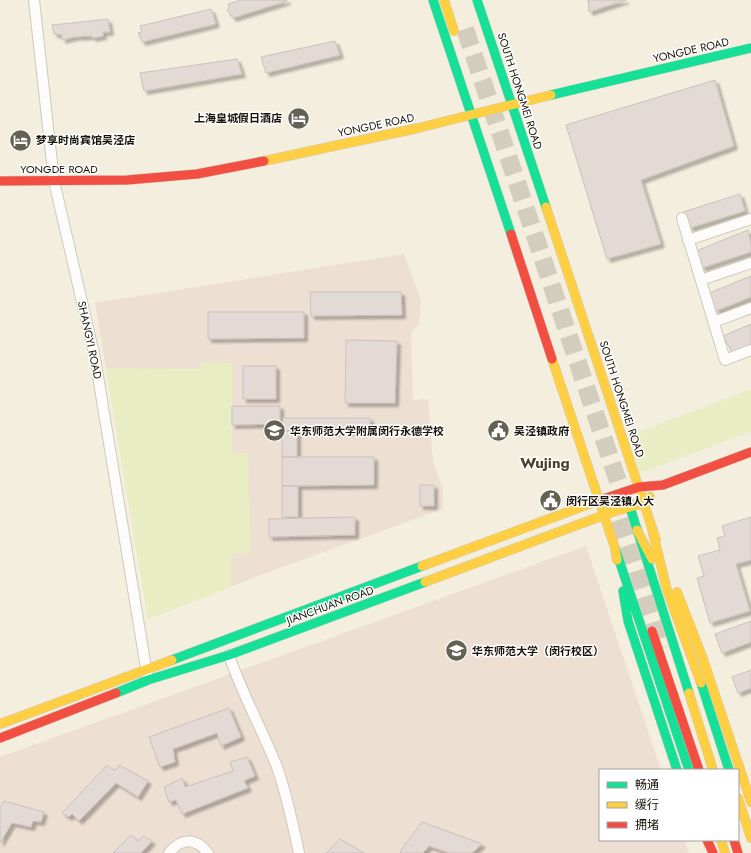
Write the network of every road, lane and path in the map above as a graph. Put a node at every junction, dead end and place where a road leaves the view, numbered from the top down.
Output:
1 (34, 0) edge
2 (433, 0) edge
3 (444, 0) edge
4 (477, 0) edge
5 (454, 31) tunnel mouth
6 (751, 48) edge
7 (512, 104) junction
8 (471, 115) junction
9 (0, 181) edge
10 (54, 181) junction
11 (682, 218) dead end
12 (751, 219) edge
13 (688, 240) junction
14 (751, 263) edge
15 (701, 280) junction
16 (751, 308) edge
17 (714, 322) junction
18 (751, 350) edge
19 (751, 452) edge
20 (663, 485) junction
21 (639, 488) junction
22 (625, 492) junction
23 (603, 499) junction
24 (644, 502) junction
25 (630, 507) junction
26 (608, 514) junction
27 (652, 529) junction
28 (637, 530) junction
29 (615, 548) junction
30 (667, 590) junction
31 (229, 655) junction
32 (146, 669) junction
33 (148, 680) junction
34 (0, 724) edge
35 (0, 738) edge
36 (677, 769) edge
37 (689, 769) edge
38 (699, 769) edge
39 (713, 769) edge
40 (729, 769) edge
41 (739, 801) edge
42 (751, 802) edge
43 (751, 838) edge
44 (707, 841) edge
45 (721, 841) edge
46 (734, 841) edge
47 (169, 853) edge
48 (208, 853) edge
49 (299, 853) edge
50 (713, 853) edge
51 (725, 853) edge
52 (738, 853) edge

1 - 10 street, SHANGYI ROAD
2 - 8 main road
3 - 5 main road
4 - 7 main road, SOUTH HONGMEI ROAD
6 - 7 main road, YONGDE ROAD
7 - 8 main road, YONGDE ROAD
7 - 21 main road, SOUTH HONGMEI ROAD
8 - 10 main road, YONGDE ROAD
8 - 23 main road
9 - 10 main road, YONGDE ROAD
10 - 32 street, SHANGYI ROAD
11 - 13 street
12 - 13 street
13 - 15 street
14 - 15 street
15 - 17 street
16 - 17 street
17 - 18 street
19 - 20 main road, JIANCHUAN ROAD
20 - 21 main road, JIANCHUAN ROAD
20 - 24 main road, JIANCHUAN ROAD
21 - 22 main road, JIANCHUAN ROAD
21 - 24 main road, SOUTH HONGMEI ROAD
22 - 23 main road, JIANCHUAN ROAD
22 - 25 main road
23 - 26 main road
23 - 32 main road, JIANCHUAN ROAD
24 - 25 main road, JIANCHUAN ROAD
24 - 27 main road, SOUTH HONGMEI ROAD
25 - 26 main road, JIANCHUAN ROAD
25 - 28 main road
26 - 29 main road
26 - 31 main road, JIANCHUAN ROAD
26 - 38 main road
27 - 30 main road
27 - 42 main road, SOUTH HONGMEI ROAD
28 - 30 main road
28 - 39 main road
29 - 36 main road
29 - 37 main road
30 - 40 main road
31 - 33 main road, JIANCHUAN ROAD
31 - 49 street
32 - 33 street, SHANGYI ROAD
32 - 34 main road, JIANCHUAN ROAD
33 - 35 main road, JIANCHUAN ROAD
41 - 43 main road
44 - 50 main road
45 - 51 main road
46 - 52 main road
47 - 48 street

